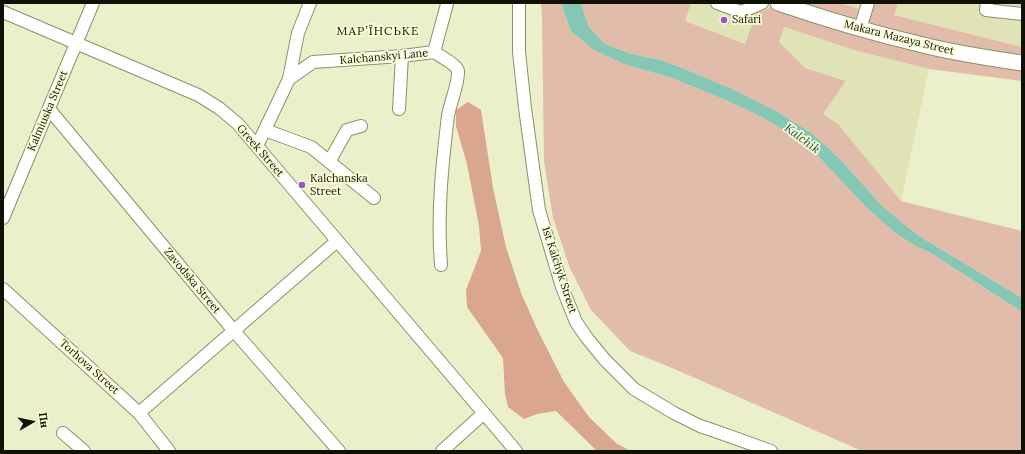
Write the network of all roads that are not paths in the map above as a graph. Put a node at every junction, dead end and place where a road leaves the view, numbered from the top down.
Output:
1 (94, 3) edge
2 (310, 3) edge
3 (519, 3) edge
4 (717, 3) edge
5 (762, 3) edge
6 (778, 3) edge
7 (868, 3) edge
8 (987, 3) edge
9 (447, 4) dead end
10 (3, 12) edge
11 (1022, 14) edge
12 (860, 29) junction
13 (76, 43) junction
14 (434, 52) junction
15 (402, 56) junction
16 (1022, 63) edge
17 (289, 79) junction
18 (399, 109) dead end
19 (49, 110) junction
20 (361, 126) dead end
21 (265, 130) junction
22 (257, 146) junction
23 (329, 162) junction
24 (374, 198) dead end
25 (3, 218) edge
26 (337, 241) junction
27 (441, 265) dead end
28 (3, 289) edge
29 (234, 331) junction
30 (139, 413) junction
31 (484, 413) junction
32 (64, 433) dead end
33 (84, 451) edge
34 (169, 451) edge
35 (339, 451) edge
36 (442, 451) edge
37 (516, 451) edge
38 (771, 451) edge

1 - 13 street, Kalmiuska Street
2 - 17 street
3 - 38 street, 1st Kalchyk Street
4 - 5 street
6 - 12 main road, Makara Mazaya Street
7 - 12 street
8 - 11 street
9 - 14 street, Kalchanskyi Lane
10 - 13 street, Greek Street
12 - 16 main road, Makara Mazaya Street
13 - 19 street, Kalmiuska Street
13 - 22 street, Greek Street
14 - 15 street, Kalchanskyi Lane
14 - 27 street
15 - 17 street, Kalchanskyi Lane
15 - 18 street
17 - 21 street
19 - 25 street, Kalmiuska Street
19 - 29 street, Zavodska Street
20 - 23 street
21 - 22 street
21 - 23 street
22 - 26 street, Greek Street
23 - 24 street
26 - 29 street
26 - 31 street, Greek Street
28 - 30 street, Torhova Street
29 - 30 street
29 - 35 street, Zavodska Street
30 - 34 street, Torhova Street
31 - 36 street
31 - 37 street, Greek Street
32 - 33 street

